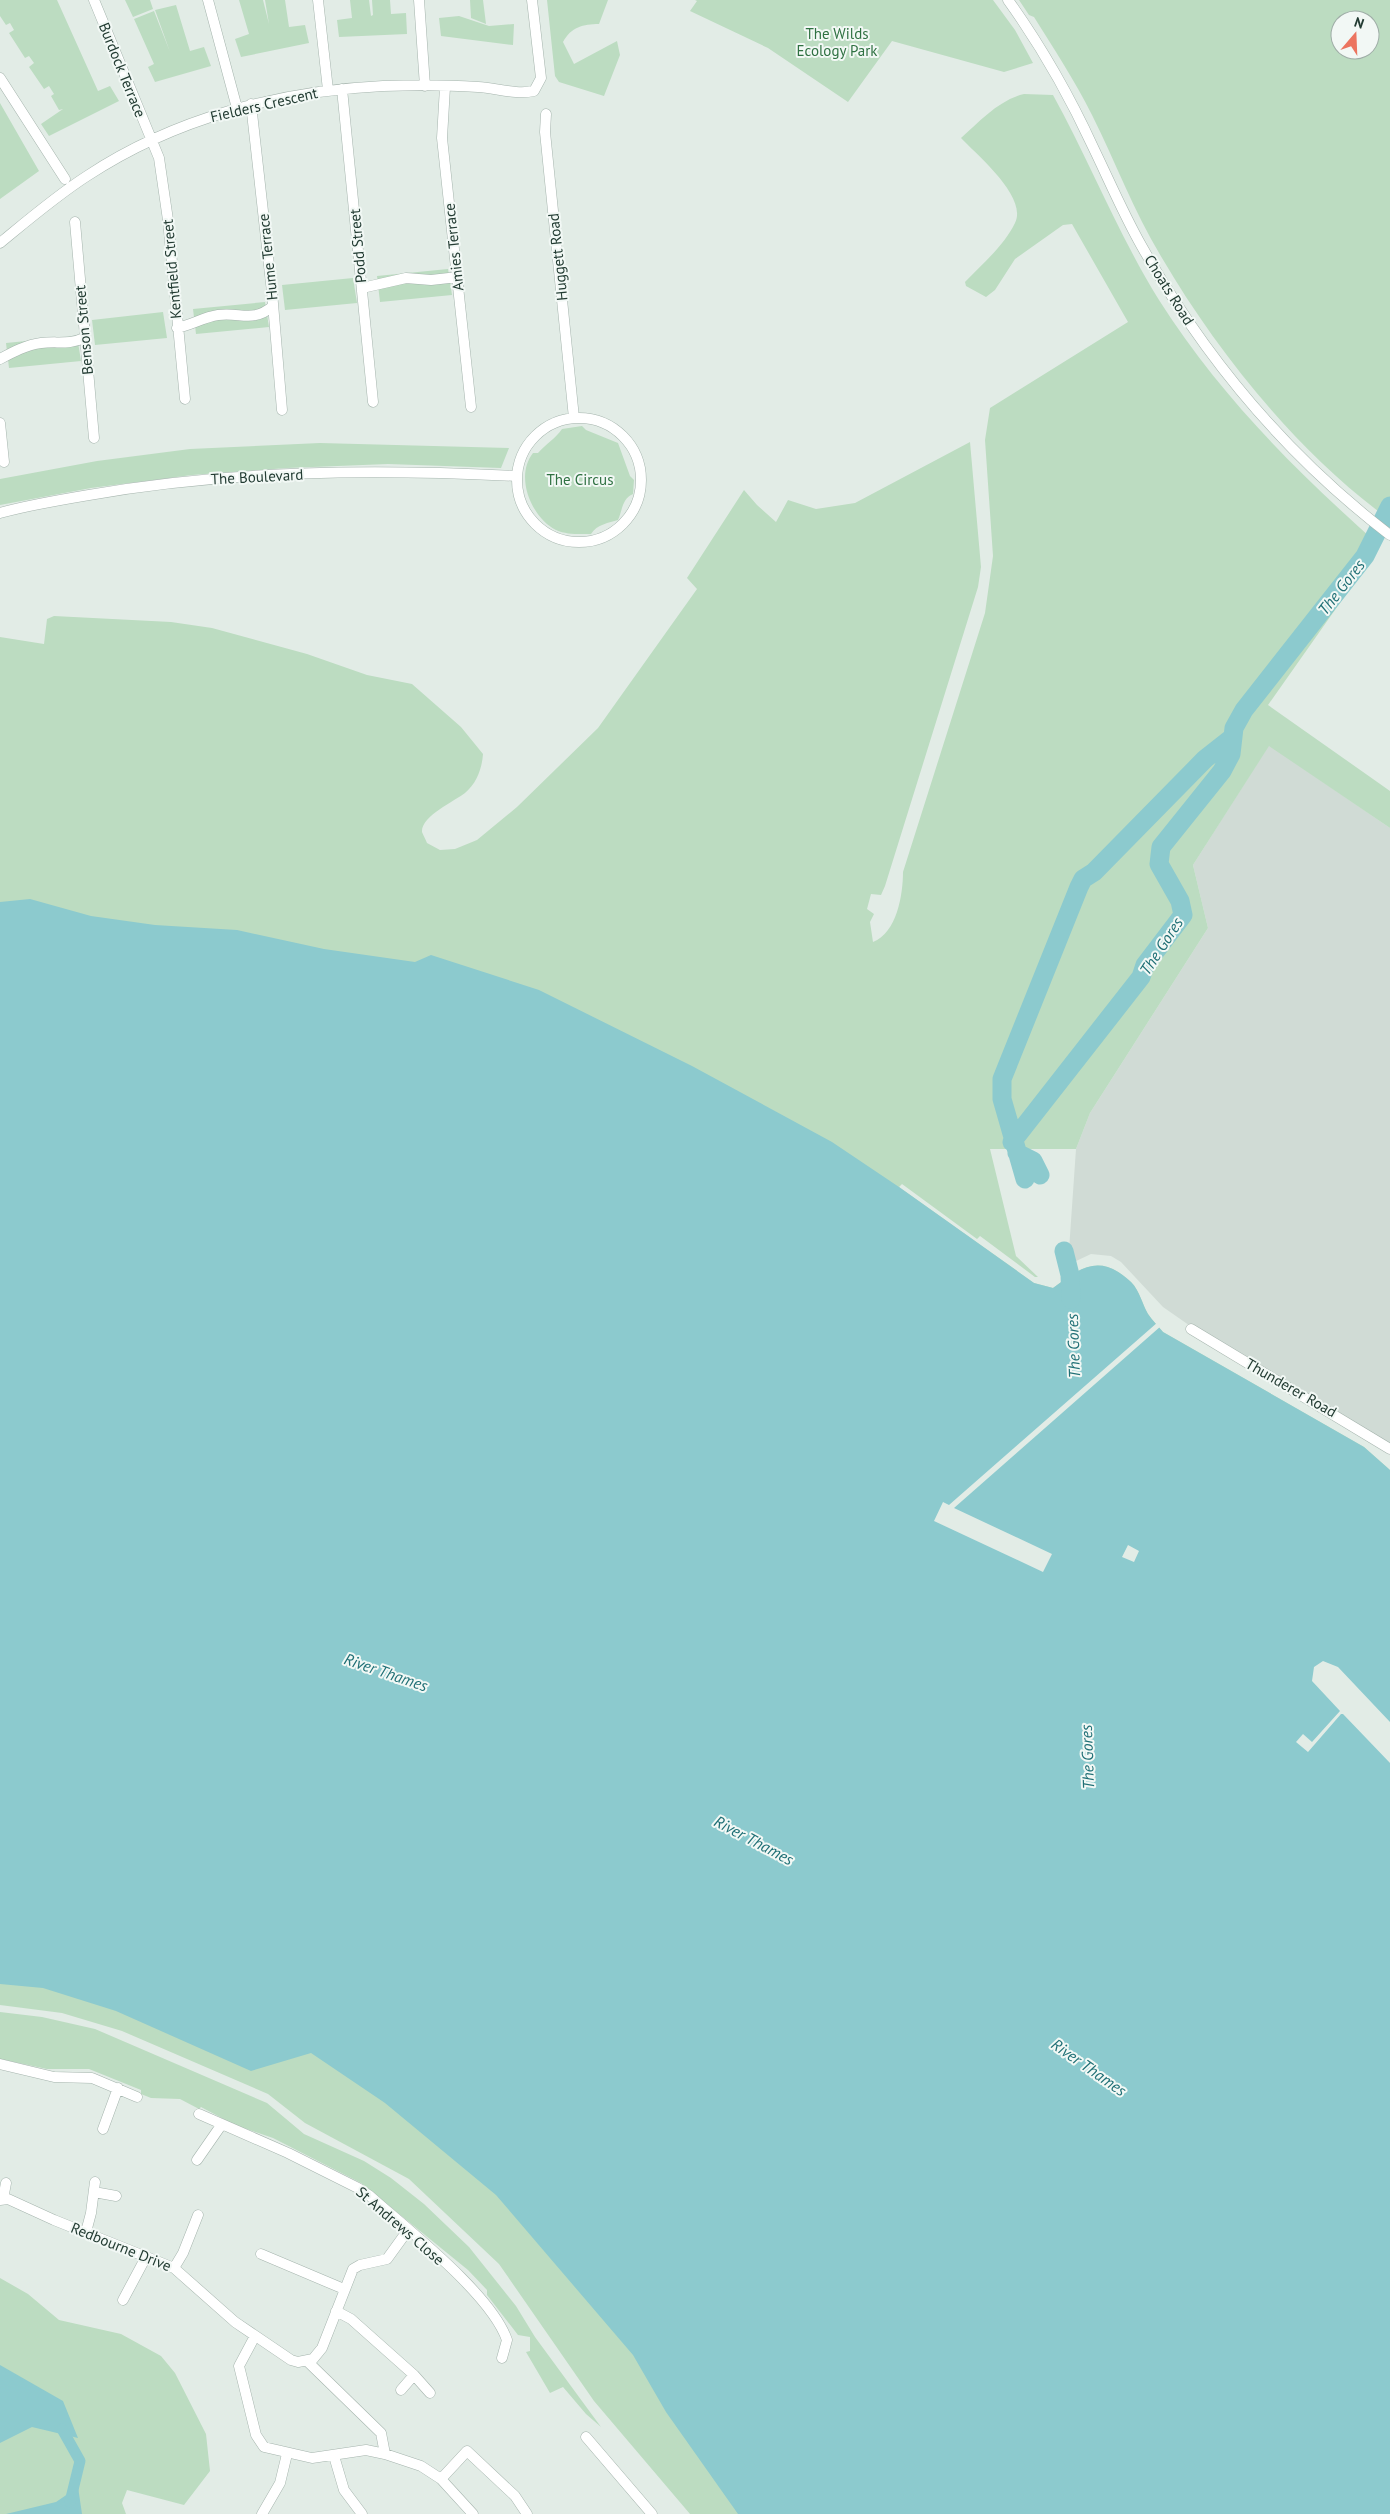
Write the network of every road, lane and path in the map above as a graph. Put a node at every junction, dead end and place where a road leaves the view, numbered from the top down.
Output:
1 (94, 0) edge
2 (208, 0) edge
3 (318, 0) edge
4 (419, 0) edge
5 (532, 0) edge
6 (1008, 0) edge
7 (0, 78) edge
8 (327, 85) junction
9 (425, 86) junction
10 (342, 89) junction
11 (444, 92) junction
12 (235, 103) junction
13 (252, 110) junction
14 (546, 114) dead end
15 (148, 136) junction
16 (65, 179) dead end
17 (74, 222) dead end
18 (0, 242) edge
19 (458, 277) junction
20 (362, 288) junction
21 (273, 306) junction
22 (177, 328) junction
23 (84, 338) junction
24 (0, 359) edge
25 (184, 400) dead end
26 (374, 402) dead end
27 (471, 407) dead end
28 (282, 410) dead end
29 (574, 418) junction
30 (0, 423) edge
31 (94, 438) dead end
32 (4, 462) dead end
33 (517, 476) junction
34 (0, 513) edge
35 (1390, 535) edge
36 (1191, 1330) dead end
37 (1390, 1449) edge
38 (0, 2064) edge
39 (118, 2088) junction
40 (137, 2097) dead end
41 (199, 2114) dead end
42 (222, 2124) junction
43 (103, 2129) dead end
44 (197, 2160) dead end
45 (6, 2183) dead end
46 (116, 2196) dead end
47 (1, 2200) edge
48 (198, 2215) dead end
49 (408, 2230) junction
50 (86, 2232) junction
51 (261, 2254) dead end
52 (146, 2257) junction
53 (174, 2268) junction
54 (344, 2288) junction
55 (123, 2300) dead end
56 (336, 2311) junction
57 (256, 2336) junction
58 (502, 2358) dead end
59 (308, 2362) junction
60 (414, 2376) junction
61 (401, 2390) dead end
62 (430, 2393) dead end
63 (586, 2437) dead end
64 (286, 2454) junction
65 (385, 2454) junction
66 (334, 2456) junction
67 (441, 2479) junction
68 (262, 2514) edge
69 (362, 2514) edge
70 (473, 2514) edge
71 (527, 2514) edge
72 (652, 2514) edge

1 - 15 street, Burdock Terrace
2 - 12 street
3 - 8 street
4 - 9 street
5 - 11 street, Fielders Crescent
6 - 35 street, Choats Road
7 - 16 street
8 - 10 street, Fielders Crescent
8 - 13 street, Fielders Crescent
9 - 10 street, Fielders Crescent
9 - 11 street, Fielders Crescent
10 - 20 street, Podd Street
11 - 19 street, Amies Terrace
12 - 13 street, Fielders Crescent
12 - 15 street, Fielders Crescent
13 - 21 street, Hume Terrace
14 - 29 street, Huggett Road
15 - 18 street, Fielders Crescent
15 - 22 street, Kentfield Street
17 - 23 street, Benson Street
19 - 20 street
19 - 27 street, Amies Terrace
20 - 26 street, Podd Street
21 - 22 street
21 - 28 street, Hume Terrace
22 - 25 street, Kentfield Street
23 - 24 street
23 - 31 street, Benson Street
29 - 33 street
29 - 33 street
30 - 32 street
33 - 34 street, The Boulevard
36 - 37 street, Thunderer Road
38 - 39 street
39 - 40 street
39 - 43 street
41 - 42 street, St Andrews Close
42 - 44 street
42 - 49 street, St Andrews Close
45 - 47 street
46 - 50 street
47 - 50 street, Redbourne Drive
48 - 53 street
49 - 54 street
49 - 58 street, St Andrews Close
50 - 52 street, Redbourne Drive
51 - 54 street
52 - 53 street, Redbourne Drive
52 - 55 street
53 - 57 street, Redbourne Drive
54 - 56 street
56 - 59 street
56 - 60 street
57 - 59 street, Redbourne Drive
57 - 64 street
59 - 65 street
60 - 61 street
60 - 62 street
63 - 72 street
64 - 66 street
64 - 68 street
65 - 66 street
65 - 67 street
66 - 69 street
67 - 70 street
67 - 71 street

